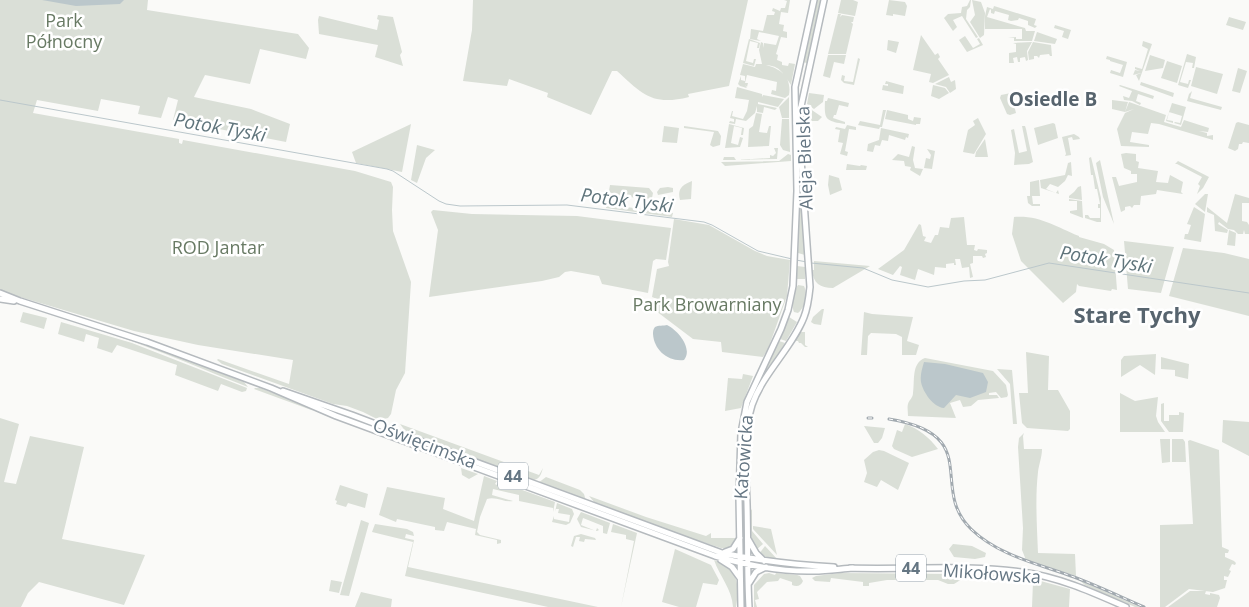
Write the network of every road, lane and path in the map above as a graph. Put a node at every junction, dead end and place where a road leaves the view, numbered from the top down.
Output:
1 (814, 0) edge
2 (824, 0) edge
3 (798, 67) junction
4 (808, 70) junction
5 (793, 286) joint
6 (0, 294) edge
7 (0, 299) edge
8 (20, 301) junction
9 (804, 317) joint
10 (271, 388) junction
11 (740, 538) junction
12 (748, 539) junction
13 (722, 553) junction
14 (715, 556) junction
15 (740, 560) junction
16 (748, 561) junction
17 (764, 561) junction
18 (766, 567) junction
19 (852, 568) junction
20 (740, 578) junction
21 (748, 586) junction
22 (741, 607) edge
23 (748, 607) edge
24 (1126, 607) edge

1 - 3 main road, Aleja Bielska
2 - 4 main road, Aleja Bielska
3 - 4 main road
3 - 5 main road, Aleja Bielska
4 - 9 main road, Aleja Bielska
5 - 11 main road, Katowicka
6 - 8 main road, Oświęcimska / 44
7 - 8 main road, Oświęcimska / 44
8 - 10 main road, Oświęcimska / 44
9 - 12 main road, Katowicka
10 - 13 main road, Oświęcimska / 44
10 - 14 main road, Oświęcimska / 44
11 - 13 main road
11 - 15 main road, Katowicka
12 - 16 main road, Katowicka
12 - 17 main road
13 - 15 main road, Oświęcimska / 44
14 - 15 main road, Oświęcimska / 44
14 - 20 main road
15 - 16 main road, Mikołowska / 44
15 - 20 main road, Katowicka
16 - 17 main road, Mikołowska / 44
16 - 18 main road, Mikołowska / 44
16 - 21 main road, Katowicka
17 - 19 main road, Mikołowska / 44
18 - 19 main road, Mikołowska / 44
18 - 21 main road
19 - 24 main road, Mikołowska / 44
20 - 22 main road, Katowicka
21 - 23 main road, Katowicka

